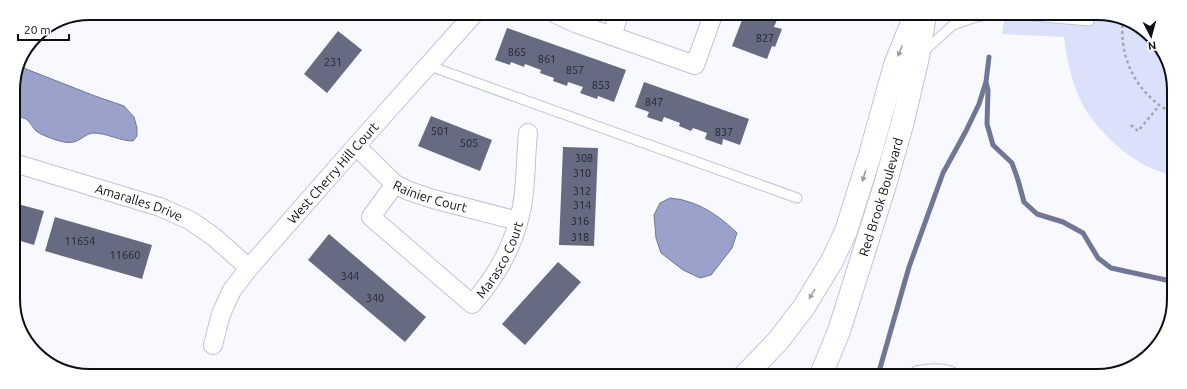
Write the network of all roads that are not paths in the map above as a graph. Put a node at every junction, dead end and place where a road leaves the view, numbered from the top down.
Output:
1 (469, 20) edge
2 (569, 20) edge
3 (617, 20) edge
4 (711, 20) edge
5 (913, 20) edge
6 (924, 20) edge
7 (967, 20) edge
8 (1078, 20) edge
9 (1089, 21) dead end
10 (612, 36) junction
11 (918, 57) junction
12 (428, 65) junction
13 (528, 133) dead end
14 (356, 146) junction
15 (20, 165) edge
16 (395, 184) junction
17 (796, 198) dead end
18 (518, 221) junction
19 (249, 268) junction
20 (213, 345) dead end
21 (751, 369) edge
22 (823, 369) edge

1 - 12 street, West Cherry Hill Court
2 - 10 street
3 - 10 street
4 - 10 street
5 -> 21 main road
6 - 11 main road, Red Brook Boulevard
7 - 11 lane
8 - 9 lane
11 - 22 main road, Red Brook Boulevard
12 - 14 street, West Cherry Hill Court
12 - 17 lane
13 - 18 street, Marasco Court
14 - 16 street, Rainier Court
14 - 19 street, West Cherry Hill Court
15 - 19 street, Amaralles Drive
16 - 18 street, Rainier Court
16 - 18 street, Marasco Court
19 - 20 street, West Cherry Hill Court

